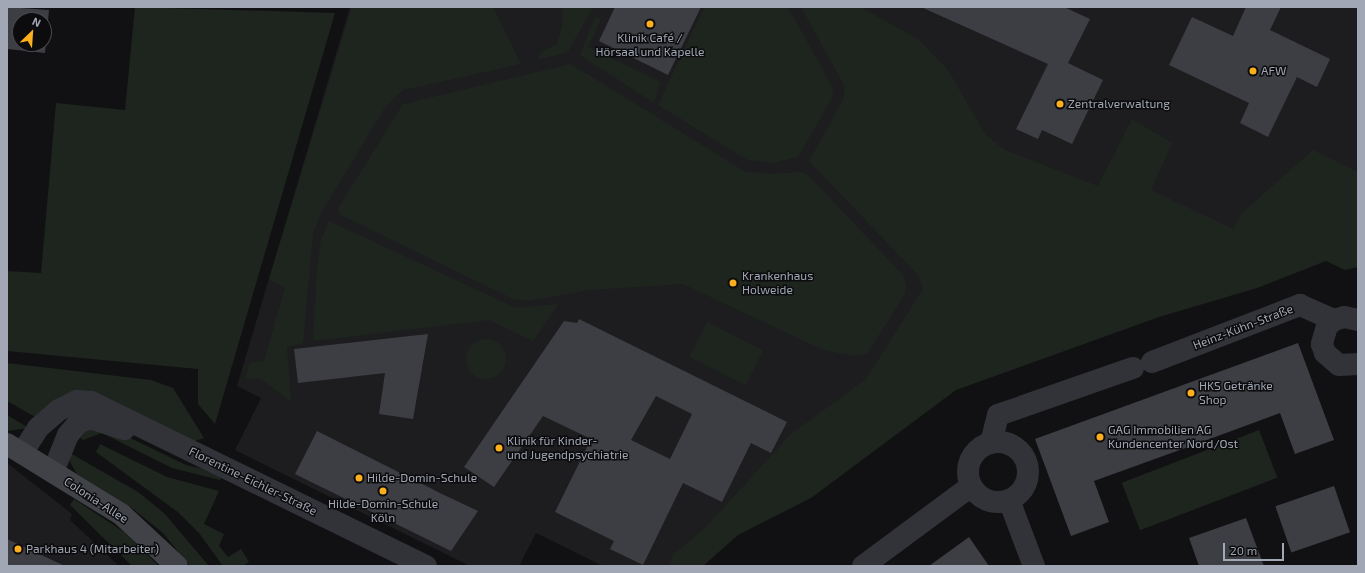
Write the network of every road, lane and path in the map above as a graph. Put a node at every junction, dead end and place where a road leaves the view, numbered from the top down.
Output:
1 (1334, 320) junction
2 (1358, 320) edge
3 (1358, 365) edge
4 (167, 438) junction
5 (991, 443) junction
6 (15, 449) edge
7 (53, 472) junction
8 (971, 486) junction
9 (1009, 500) junction
10 (176, 566) edge
11 (426, 566) edge
12 (864, 566) edge
13 (1034, 566) edge

1 - 2 street, Heinz-Kühn-Straße
1 - 3 street
1 - 5 street, Heinz-Kühn-Straße
4 - 6 street, Florentine-Eichler-Straße
4 - 7 street, Florentine-Eichler-Straße
4 - 11 street, Florentine-Eichler-Straße
5 - 8 street
5 - 9 street
6 - 7 main road, Colonia-Allee
7 - 10 main road, Colonia-Allee
8 - 9 street
8 - 12 street
9 - 13 street

